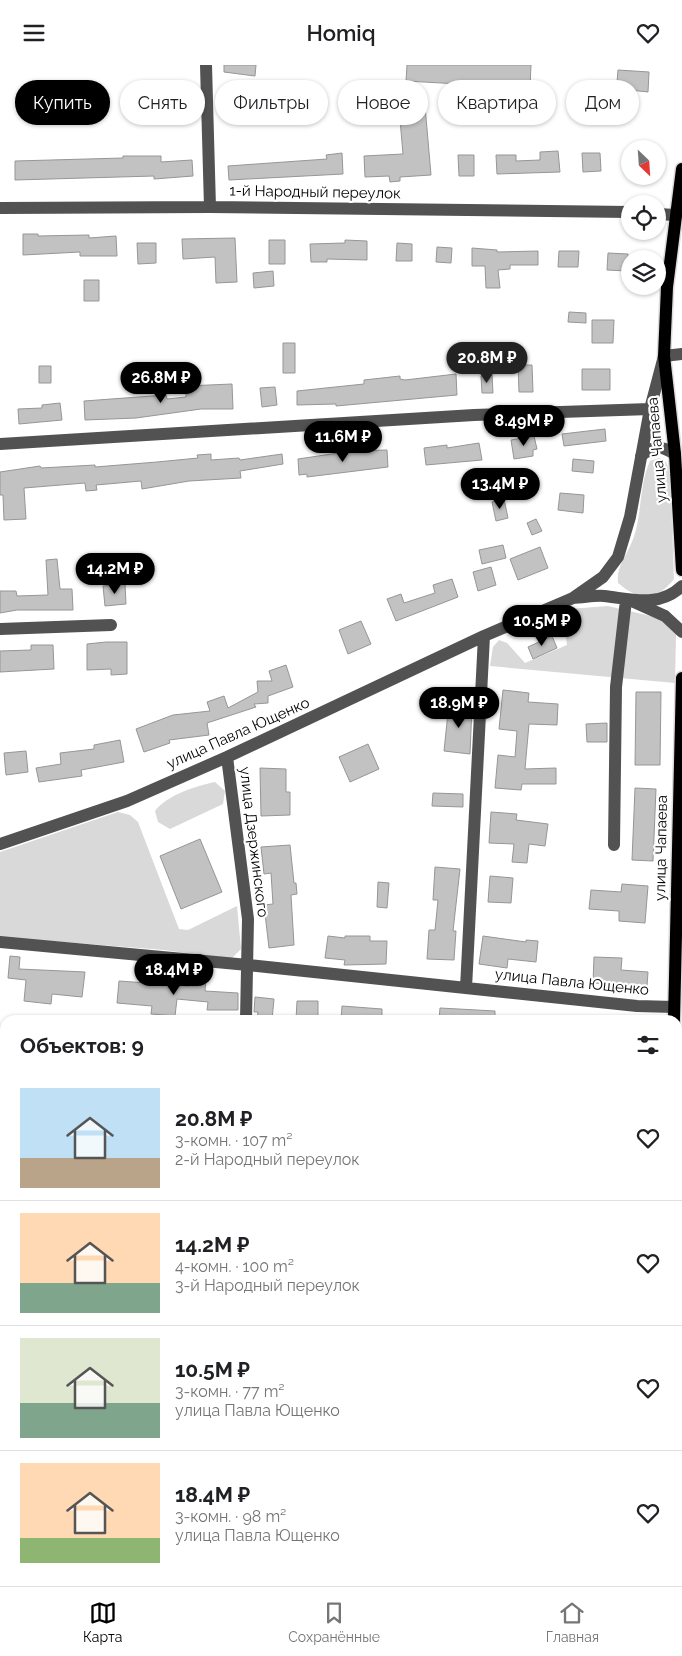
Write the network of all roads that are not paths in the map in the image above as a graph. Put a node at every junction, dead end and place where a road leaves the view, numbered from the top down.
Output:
1 (206, 65) edge
2 (682, 169) edge
3 (210, 207) junction
4 (0, 208) edge
5 (621, 212) edge
6 (666, 214) edge
7 (675, 215) junction
8 (682, 355) edge
9 (664, 356) junction
10 (650, 409) junction
11 (0, 444) edge
12 (675, 453) junction
13 (641, 456) junction
14 (679, 479) edge
15 (682, 570) edge
16 (682, 586) edge
17 (572, 598) junction
18 (630, 601) junction
19 (111, 625) dead end
20 (0, 629) edge
21 (682, 632) edge
22 (484, 637) junction
23 (682, 678) edge
24 (682, 683) edge
25 (227, 757) junction
26 (680, 789) edge
27 (0, 845) edge
28 (614, 845) dead end
29 (0, 942) edge
30 (248, 965) junction
31 (466, 988) junction
32 (674, 1014) edge
33 (246, 1015) edge

1 - 3 street
2 - 7 main road, улица Чапаева
3 - 4 street, 1-й Народный переулок
3 - 5 street, 1-й Народный переулок
6 - 7 street
7 - 9 main road, улица Чапаева
8 - 9 street
9 - 10 street
9 - 12 main road, улица Чапаева
10 - 11 street
10 - 13 street
12 - 13 street
12 - 14 main road, улица Чапаева
13 - 17 street
14 - 15 main road, улица Чапаева
16 - 18 street
17 - 18 street
17 - 22 street, улица Павла Ющенко
18 - 21 street
18 - 28 street
19 - 20 street
22 - 25 street, улица Павла Ющенко
22 - 31 street
23 - 24 main road, улица Чапаева
24 - 26 main road, улица Чапаева
25 - 27 street, улица Павла Ющенко
25 - 30 street, улица Дзержинского
26 - 32 main road, улица Чапаева
29 - 30 street, улица Павла Ющенко
30 - 31 street, улица Павла Ющенко
30 - 33 street, улица Дзержинского
31 - 32 street, улица Павла Ющенко

